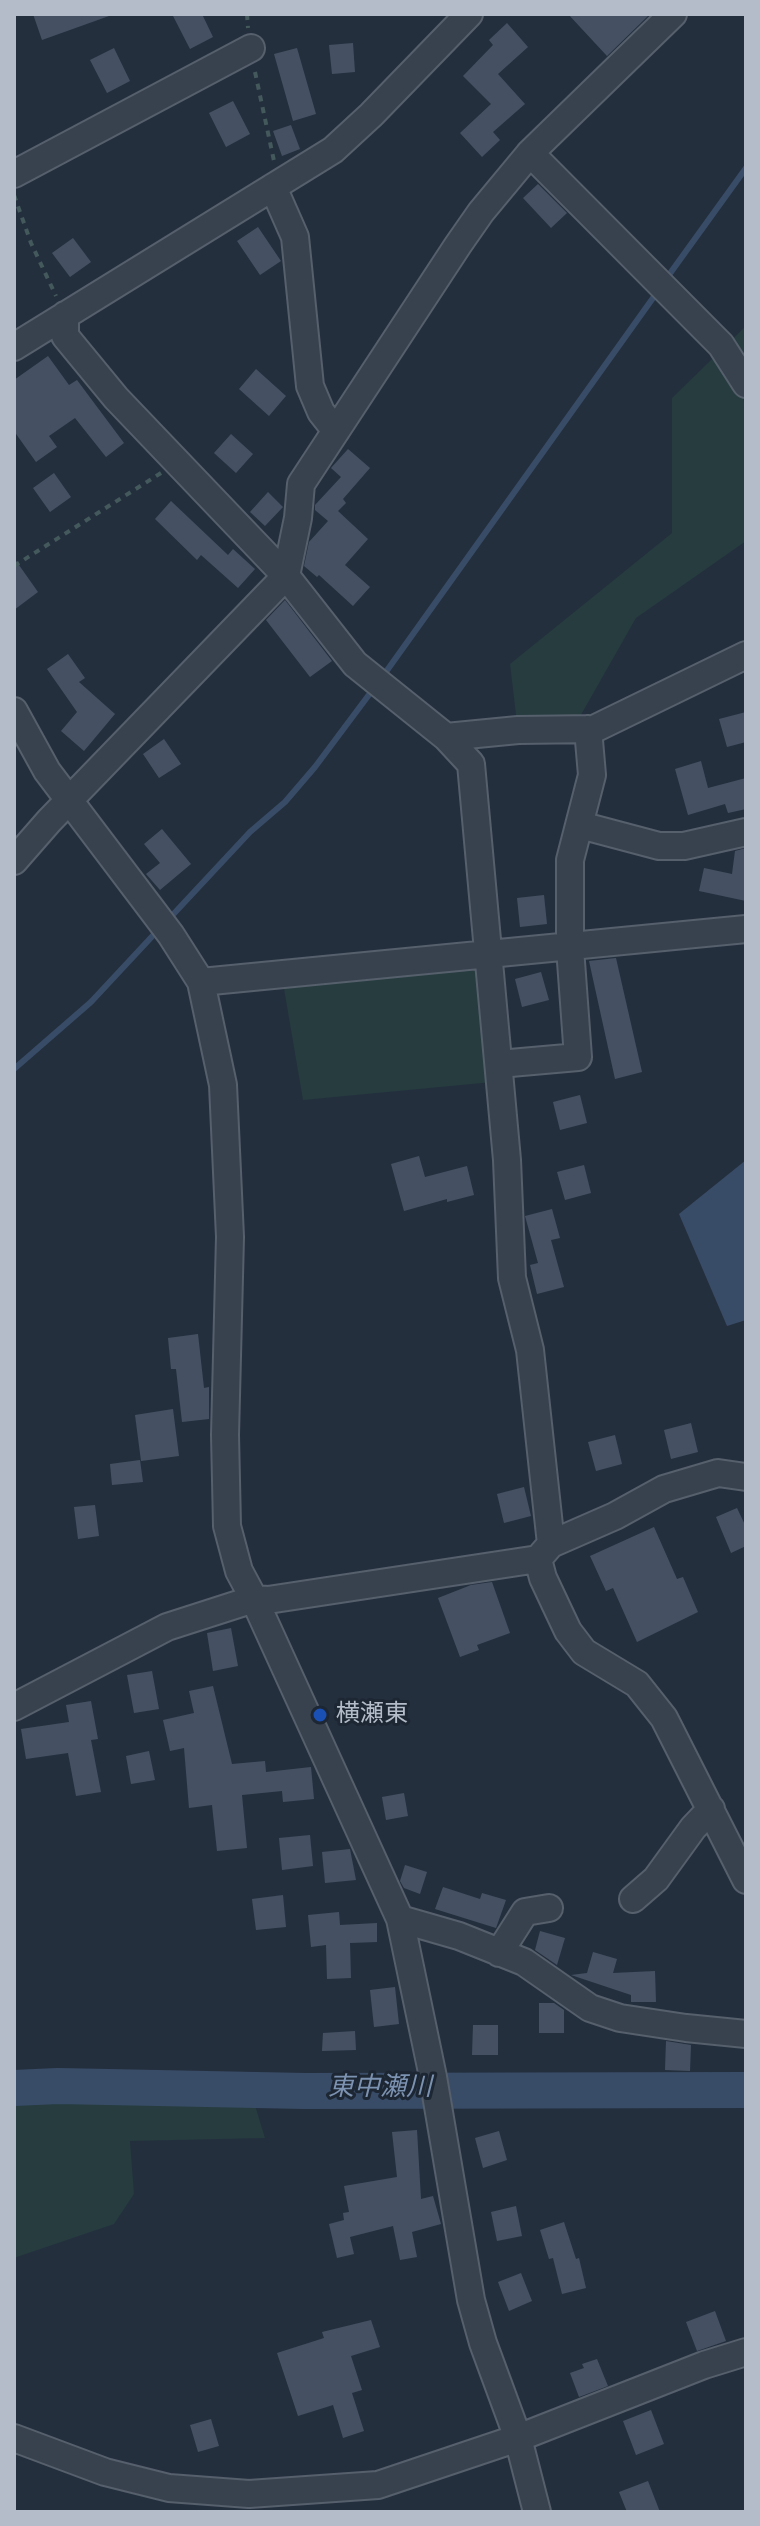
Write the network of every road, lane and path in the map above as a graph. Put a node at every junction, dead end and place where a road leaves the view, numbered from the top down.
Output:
1 (469, 14) edge
2 (673, 14) edge
3 (251, 48) joint
4 (530, 153) junction
5 (14, 174) edge
6 (273, 187) junction
7 (14, 195) edge
8 (65, 315) junction
9 (14, 347) edge
10 (746, 384) edge
11 (336, 431) junction
12 (177, 463) junction
13 (14, 566) edge
14 (286, 576) junction
15 (746, 655) edge
16 (14, 711) edge
17 (588, 729) junction
18 (446, 737) junction
19 (71, 800) junction
20 (580, 825) junction
21 (746, 832) edge
22 (14, 861) edge
23 (746, 929) edge
24 (570, 948) junction
25 (488, 955) junction
26 (201, 982) junction
27 (499, 1064) junction
28 (746, 1477) edge
29 (544, 1552) junction
30 (254, 1599) junction
31 (14, 1707) edge
32 (711, 1809) junction
33 (746, 1880) edge
34 (633, 1899) dead end
35 (549, 1908) dead end
36 (400, 1919) junction
37 (499, 1953) junction
38 (746, 2034) edge
39 (746, 2352) edge
40 (14, 2438) edge
41 (518, 2438) junction
42 (537, 2512) edge

1 - 6 street
2 - 4 street
3 - 5 street
3 - 6 path
4 - 10 street
4 - 11 street
6 - 8 street
6 - 11 street
7 - 8 path
8 - 9 street
8 - 12 street
11 - 14 street
12 - 13 path
12 - 14 street
14 - 18 street
14 - 19 street
15 - 17 street
16 - 19 street
17 - 18 street
17 - 20 street
18 - 25 street
19 - 22 street
19 - 26 street
20 - 21 street
20 - 24 street
23 - 24 street
24 - 25 street
24 - 27 street
25 - 26 street
25 - 27 street
26 - 30 street
27 - 29 street
28 - 29 street
29 - 30 street
29 - 32 street
30 - 31 street
30 - 36 street
32 - 33 street
32 - 34 street
35 - 37 street
36 - 37 street
36 - 41 street
37 - 38 street
39 - 41 street
40 - 41 street
41 - 42 street

